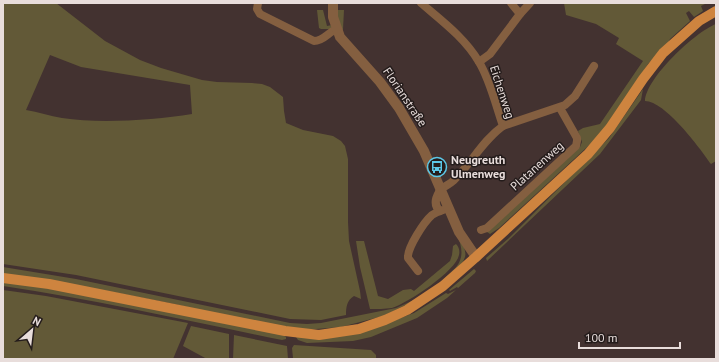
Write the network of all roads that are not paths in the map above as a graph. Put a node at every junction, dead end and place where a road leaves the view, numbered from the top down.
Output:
1 (258, 3) edge
2 (333, 3) edge
3 (421, 3) edge
4 (511, 3) edge
5 (530, 3) edge
6 (716, 11) edge
7 (520, 14) junction
8 (337, 29) junction
9 (479, 62) junction
10 (594, 66) dead end
11 (560, 108) junction
12 (503, 126) junction
13 (441, 189) junction
14 (445, 209) junction
15 (481, 230) dead end
16 (476, 257) junction
17 (418, 271) dead end
18 (3, 278) edge

1 - 8 street
2 - 8 street, Florianstraße
3 - 9 street, Eichenweg
4 - 7 street
5 - 7 street
6 - 16 main road
7 - 9 street
8 - 13 street, Florianstraße
9 - 12 street, Eichenweg
10 - 11 street
11 - 12 street
11 - 15 street, Platanenweg
12 - 13 street, Eichenweg
13 - 14 street, Florianstraße
14 - 16 street, Florianstraße
14 - 17 street
16 - 18 main road

